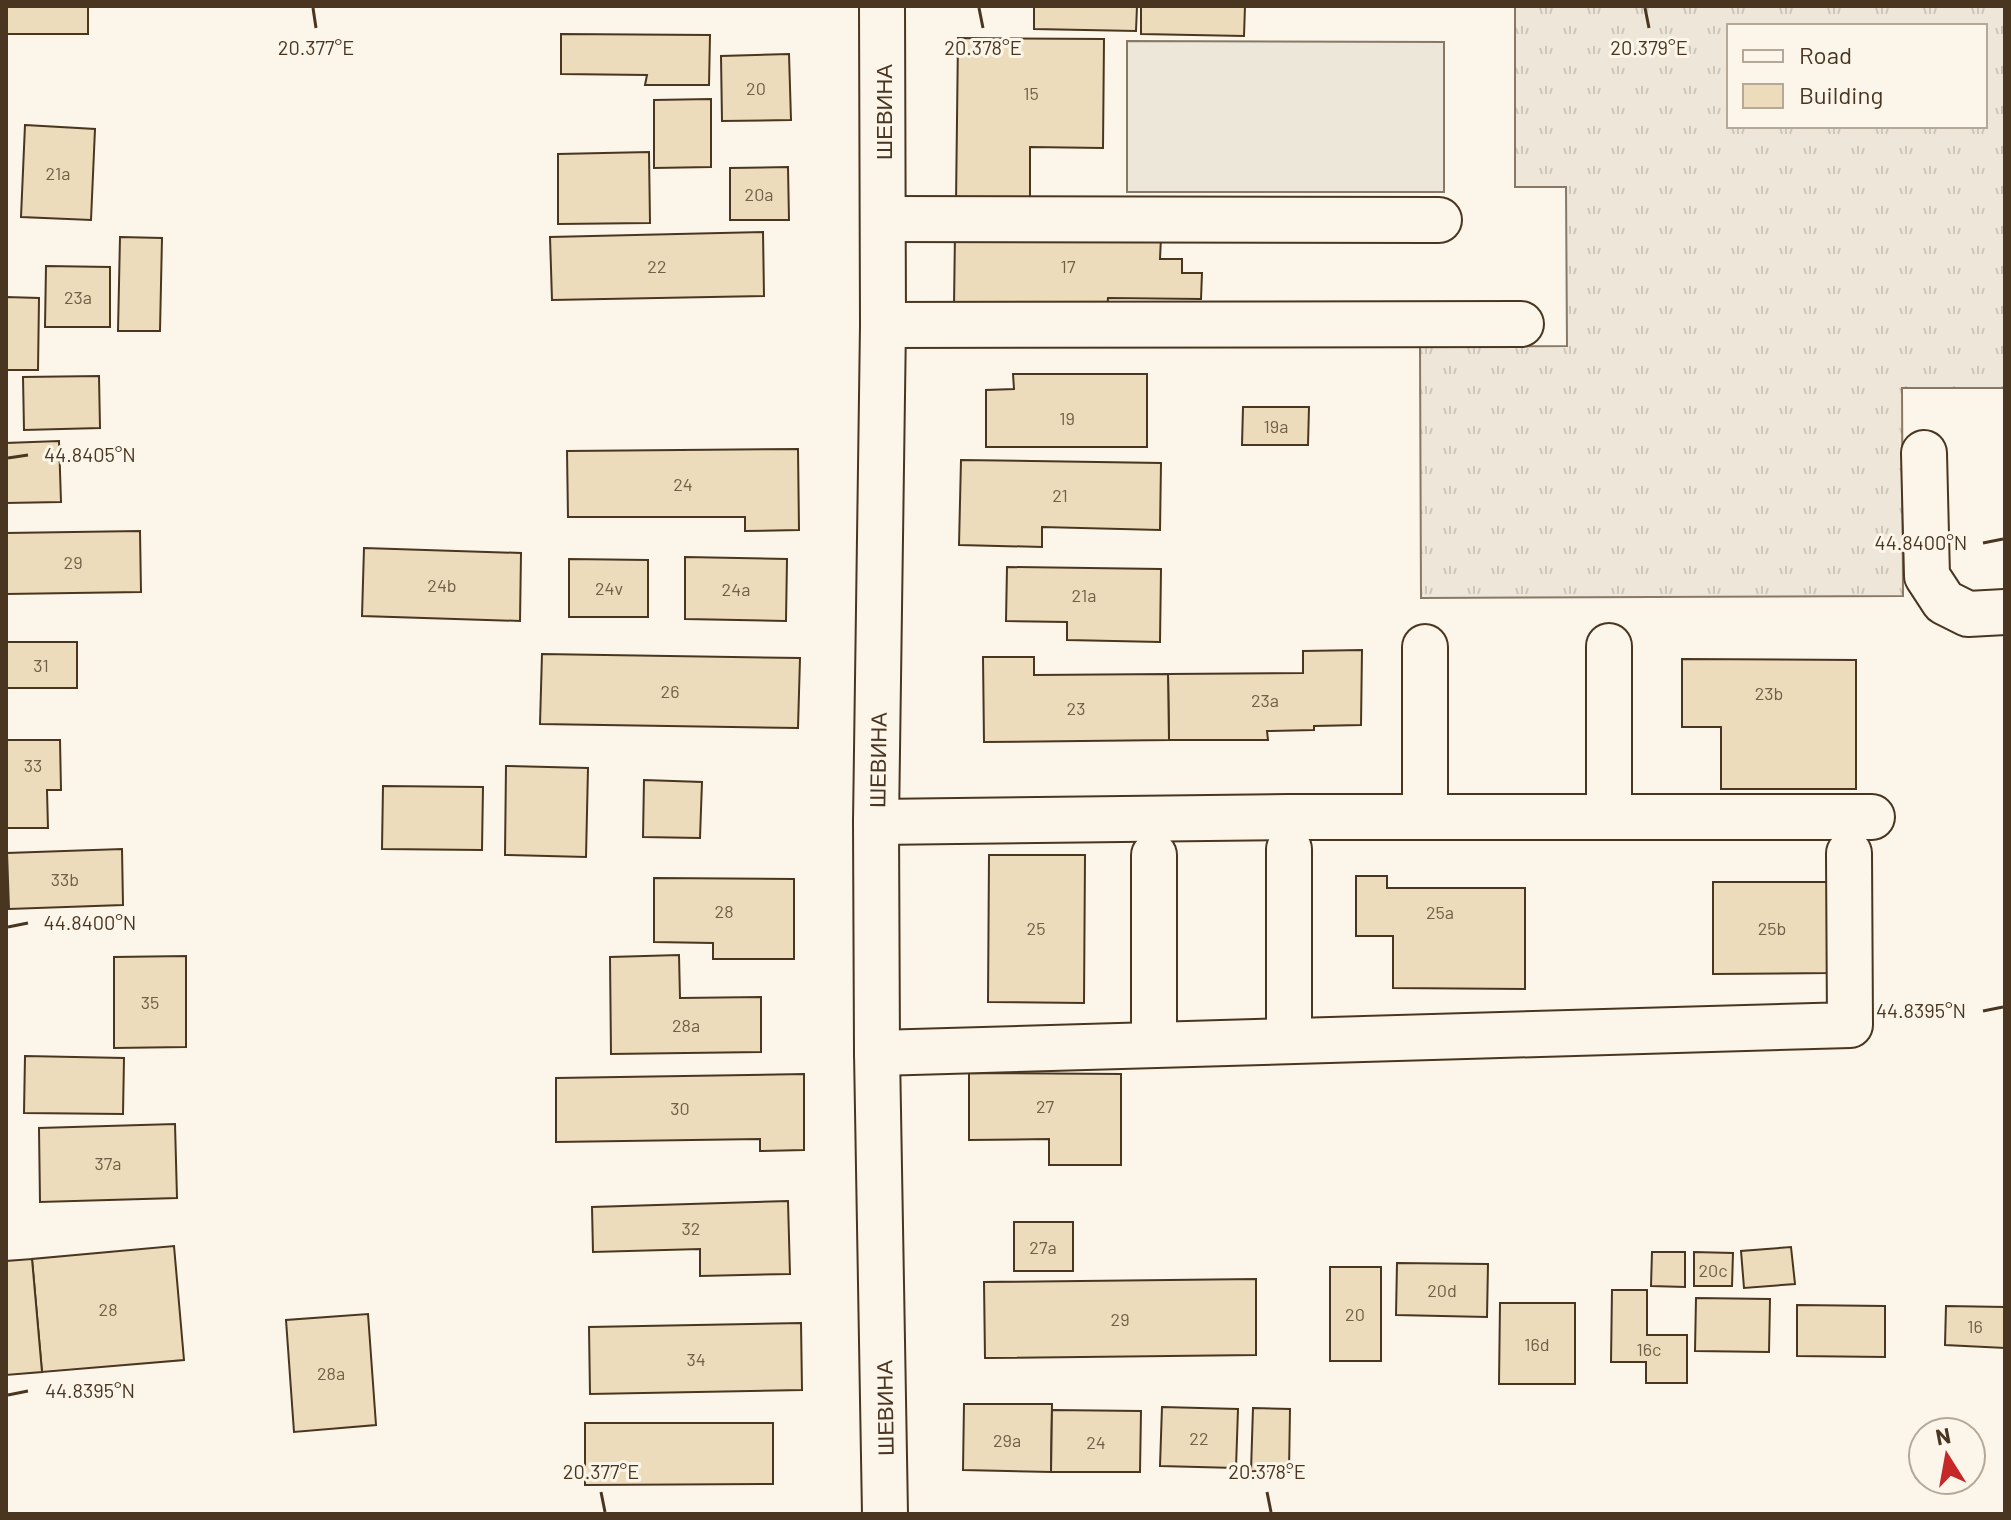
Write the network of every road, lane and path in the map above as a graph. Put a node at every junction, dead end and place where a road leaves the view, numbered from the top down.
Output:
1 (882, 6) edge
2 (883, 219) junction
3 (1439, 220) dead end
4 (1521, 324) dead end
5 (883, 325) junction
6 (1924, 453) dead end
7 (2005, 612) edge
8 (1609, 646) dead end
9 (1425, 647) dead end
10 (1425, 817) junction
11 (1609, 817) junction
12 (876, 822) junction
13 (1289, 849) dead end
14 (1154, 855) dead end
15 (1289, 1041) junction
16 (1154, 1045) junction
17 (877, 1053) junction
18 (885, 1514) edge

1 - 2 street, ШЕВИНА
2 - 3 street
2 - 5 street, ШЕВИНА
4 - 5 street
5 - 12 street, ШЕВИНА
6 - 7 street
8 - 11 street
9 - 10 street
10 - 11 street
10 - 12 street
11 - 15 street
12 - 17 street, ШЕВИНА
13 - 15 street
14 - 16 street
15 - 16 street
16 - 17 street
17 - 18 street, ШЕВИНА

